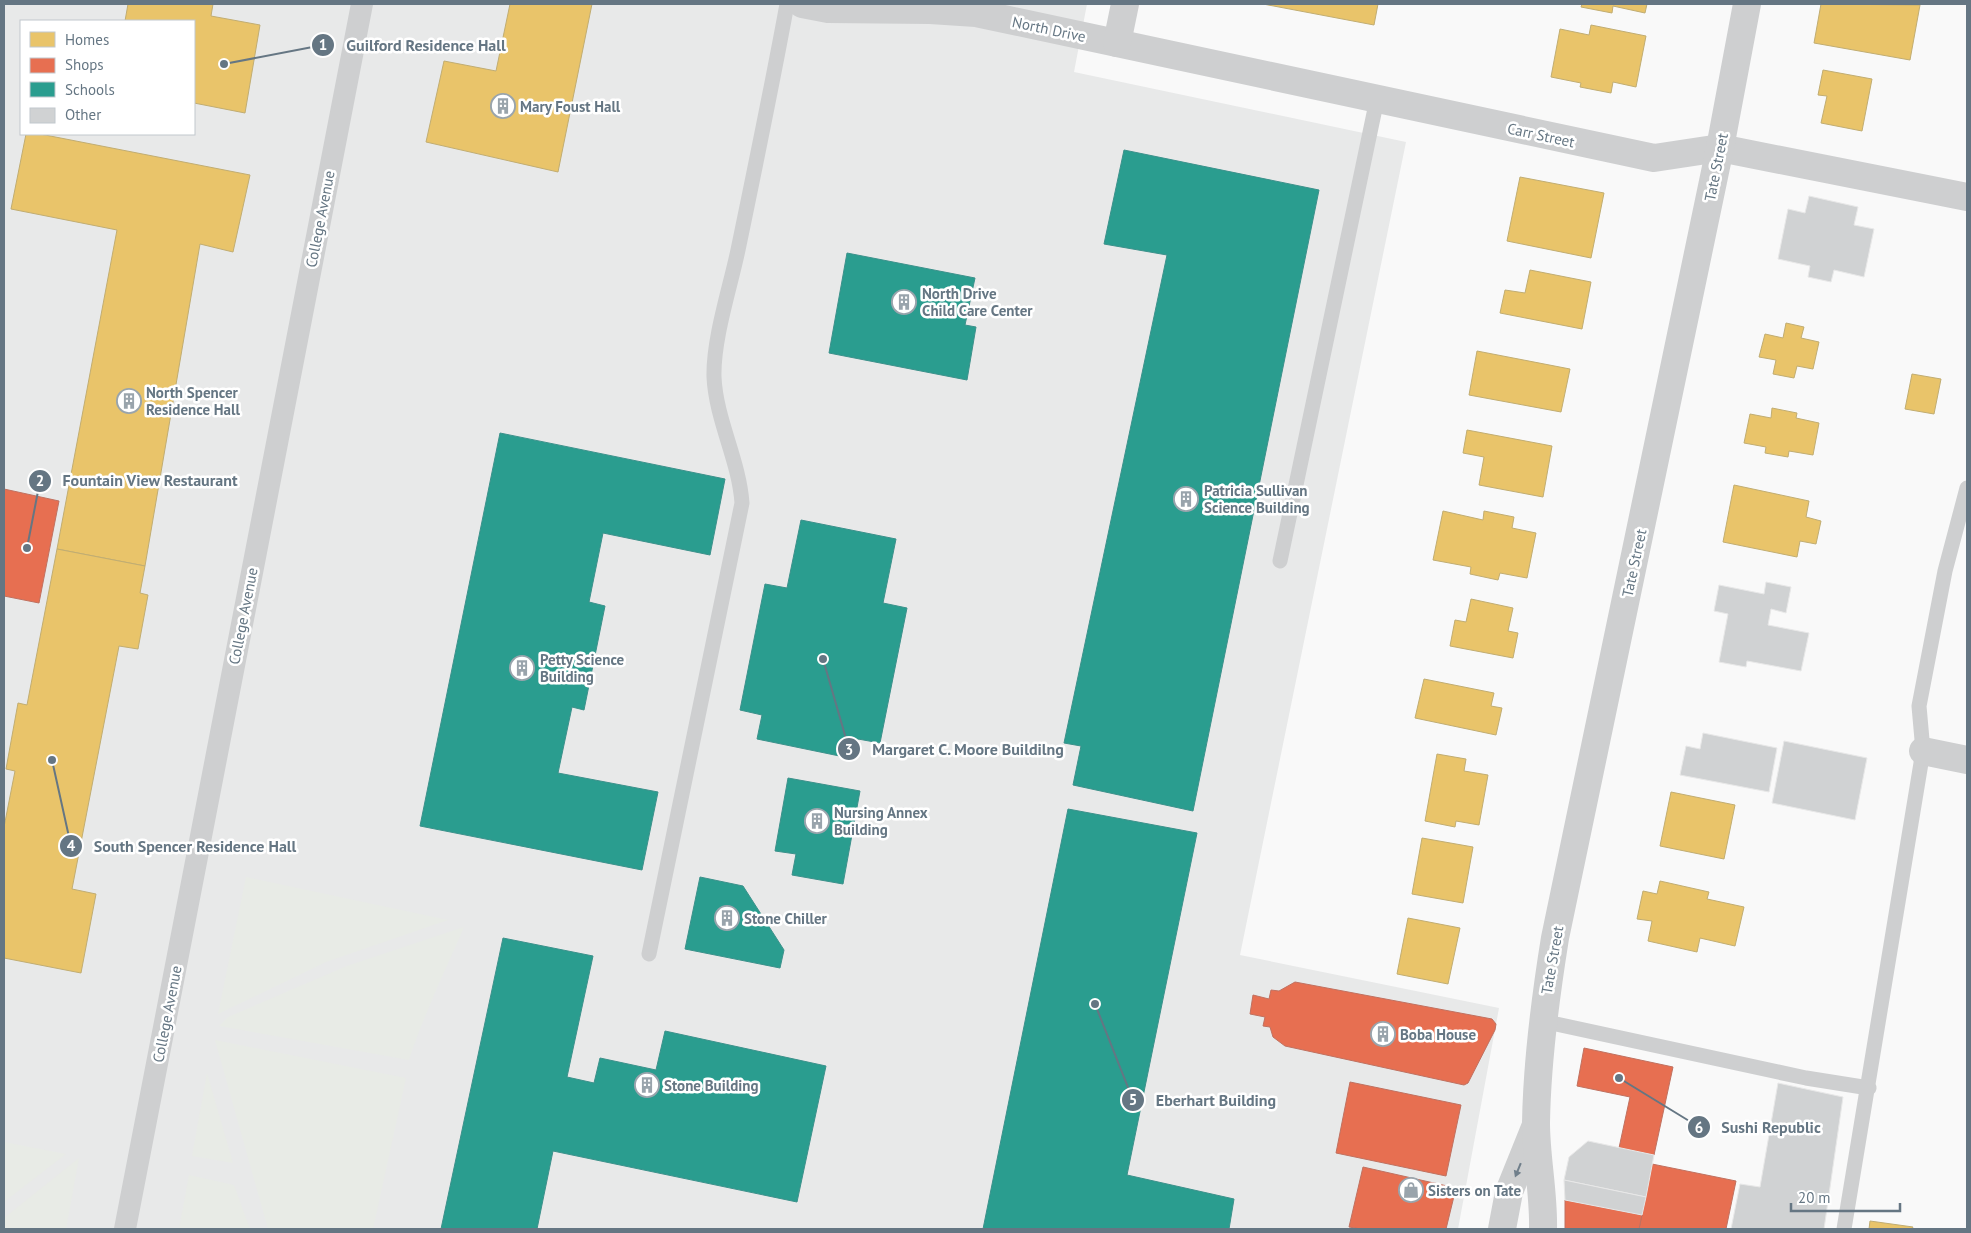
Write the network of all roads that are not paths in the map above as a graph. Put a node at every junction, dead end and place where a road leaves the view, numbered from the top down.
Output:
1 (362, 4) edge
2 (787, 4) edge
3 (802, 4) edge
4 (1125, 4) edge
5 (1747, 4) edge
6 (1117, 43) junction
7 (1377, 100) junction
8 (1720, 148) junction
9 (1967, 197) edge
10 (1967, 488) edge
11 (1280, 561) dead end
12 (1923, 751) junction
13 (1967, 760) edge
14 (649, 954) dead end
15 (1542, 1021) junction
16 (1869, 1088) junction
17 (1536, 1125) junction
18 (125, 1229) edge
19 (1502, 1229) edge
20 (1542, 1229) edge
21 (1844, 1229) edge

1 - 18 street, College Avenue
2 - 14 lane
3 - 6 street, North Drive
4 - 6 street
5 - 8 street, Tate Street
6 - 7 street, Carr Street
7 - 8 street, Carr Street
7 - 11 lane
8 - 9 street, Carr Street
8 - 15 street, Tate Street
10 - 12 lane
12 - 13 street
12 - 16 lane
15 - 16 lane
15 - 17 street, Tate Street
16 - 21 lane
17 -> 19 street, Tate Street
17 - 20 street, Tate Street

